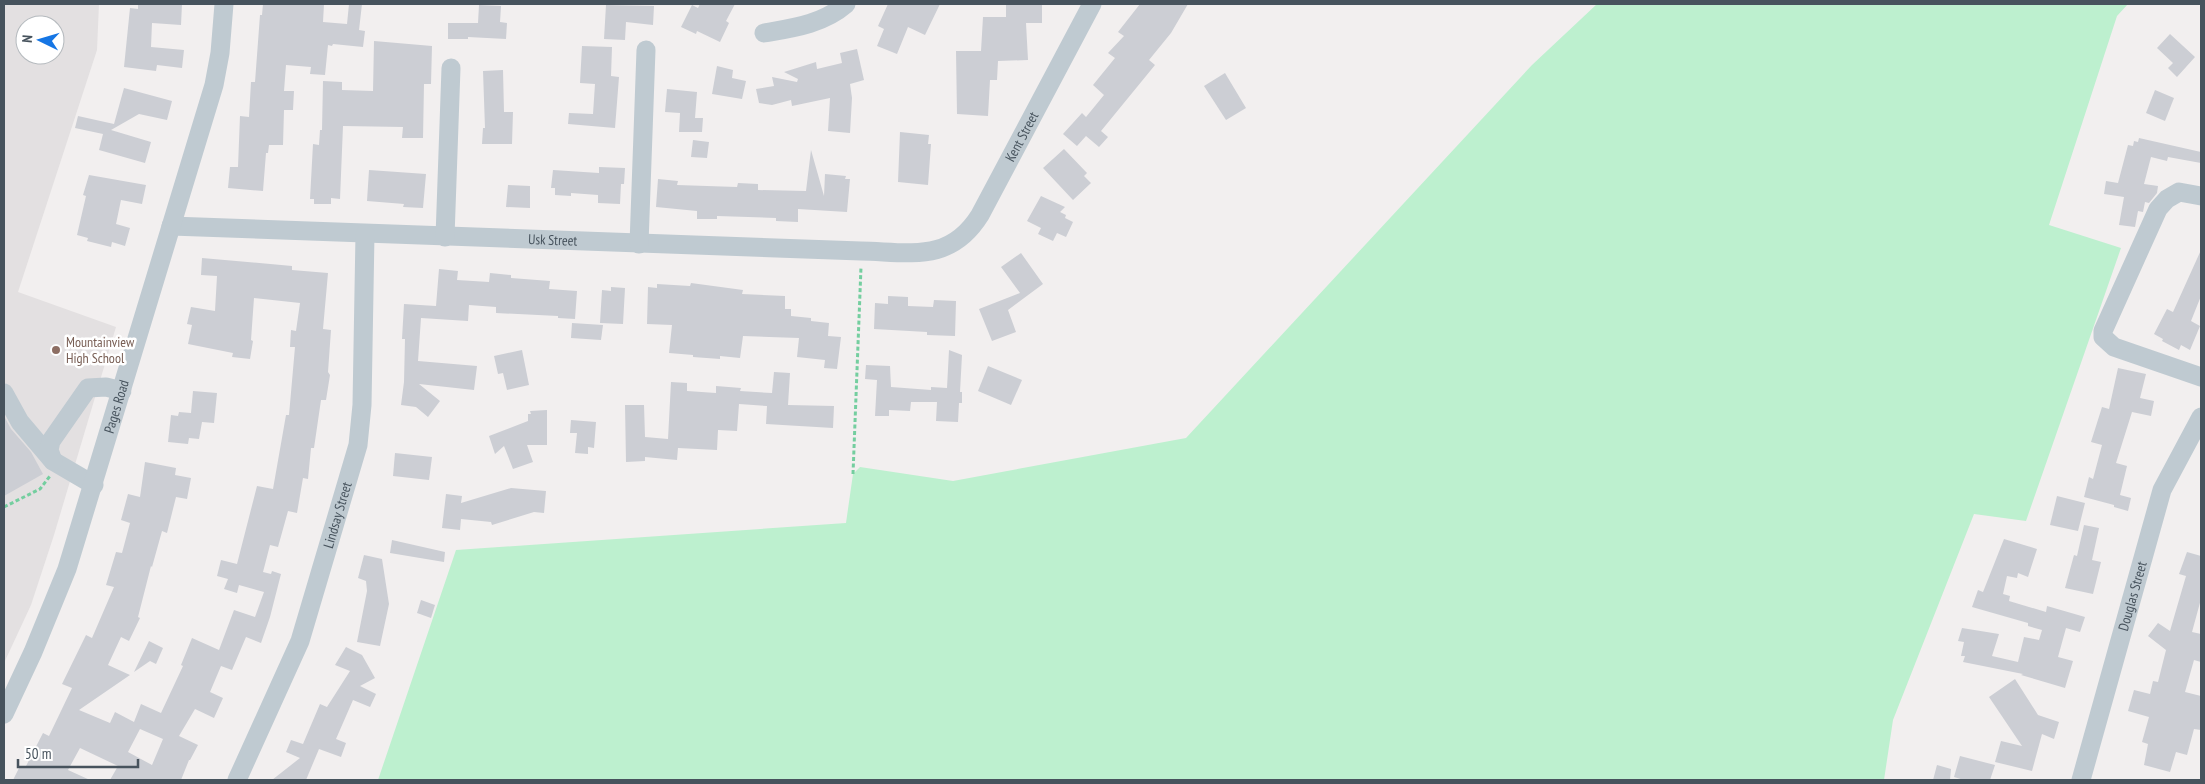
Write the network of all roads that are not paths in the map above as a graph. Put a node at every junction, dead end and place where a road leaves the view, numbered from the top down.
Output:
1 (224, 4) edge
2 (846, 4) edge
3 (1092, 4) edge
4 (764, 33) dead end
5 (646, 50) dead end
6 (451, 68) dead end
7 (2201, 196) edge
8 (171, 226) junction
9 (365, 234) junction
10 (445, 236) junction
11 (639, 244) junction
12 (934, 250) joint
13 (2201, 377) edge
14 (122, 391) junction
15 (4, 394) edge
16 (2201, 417) edge
17 (53, 461) junction
18 (94, 485) junction
19 (9, 690) edge
20 (4, 714) edge
21 (237, 780) edge
22 (2081, 780) edge

1 - 8 street, Pages Road
2 - 4 street
3 - 12 street, Kent Street
5 - 11 street
6 - 10 street
7 - 13 street
8 - 9 street, Usk Street
8 - 14 street, Pages Road
9 - 10 street, Usk Street
9 - 21 street, Lindsay Street
10 - 11 street, Usk Street
11 - 12 street, Usk Street
14 - 17 street
14 - 18 street, Pages Road
15 - 17 street
16 - 22 street, Douglas Street
17 - 18 street
18 - 19 street, Pages Road
19 - 20 street, Pages Road

